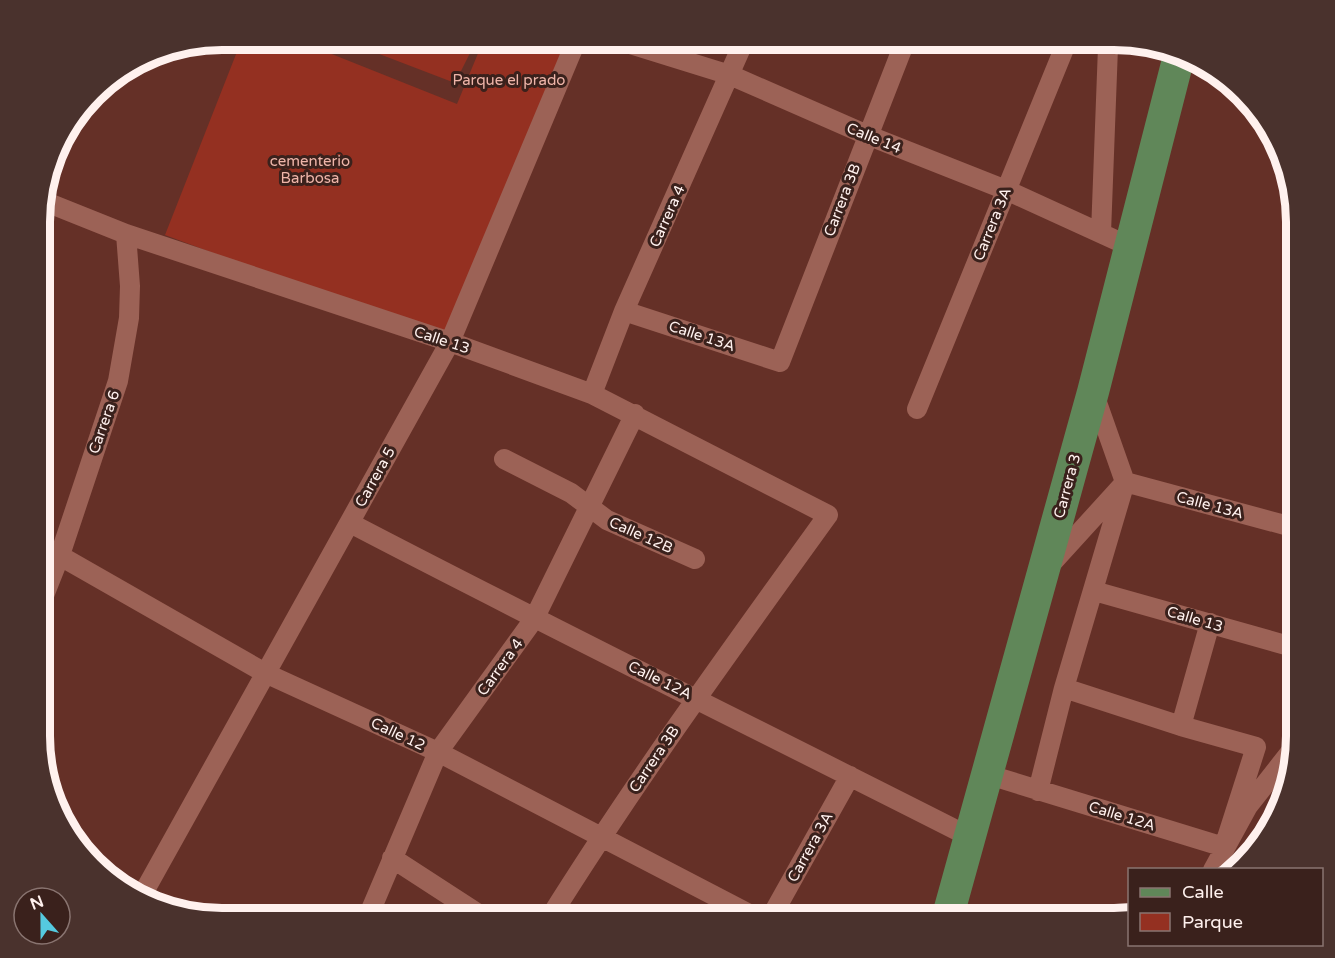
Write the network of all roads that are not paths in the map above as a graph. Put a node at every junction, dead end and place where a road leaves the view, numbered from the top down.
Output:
1 (572, 50) edge
2 (649, 50) edge
3 (740, 50) edge
4 (902, 50) edge
5 (1063, 50) edge
6 (1108, 50) edge
7 (1177, 62) edge
8 (730, 75) junction
9 (867, 135) junction
10 (1006, 190) junction
11 (51, 204) edge
12 (1101, 233) junction
13 (126, 234) junction
14 (1131, 247) junction
15 (624, 310) junction
16 (450, 342) junction
17 (780, 362) joint
18 (1092, 392) junction
19 (592, 394) junction
20 (917, 409) dead end
21 (635, 414) junction
22 (504, 459) dead end
23 (1125, 482) junction
24 (589, 507) junction
25 (828, 515) joint
26 (350, 523) junction
27 (1285, 525) edge
28 (50, 550) edge
29 (60, 555) junction
30 (695, 559) dead end
31 (1043, 572) junction
32 (50, 579) edge
33 (1094, 591) junction
34 (534, 620) junction
35 (1210, 623) junction
36 (1285, 645) edge
37 (265, 673) junction
38 (1064, 688) junction
39 (696, 697) junction
40 (1181, 726) junction
41 (438, 752) junction
42 (1283, 761) edge
43 (986, 774) junction
44 (850, 776) junction
45 (1038, 791) junction
46 (970, 837) junction
47 (600, 838) junction
48 (1224, 847) junction
49 (392, 858) junction
50 (1214, 868) edge
51 (145, 890) edge
52 (372, 908) edge
53 (469, 908) edge
54 (556, 908) edge
55 (737, 908) edge
56 (776, 908) edge
57 (950, 908) edge

1 - 16 street, Carrera 5
2 - 8 street, Calle 14
3 - 8 street, Carrera 4
4 - 9 street, Carrera 3B
5 - 10 street, Carrera 3A
6 - 12 street
7 - 14 main road, Carrera 3
8 - 9 street, Calle 14
8 - 15 street, Carrera 4
9 - 10 street, Calle 14
9 - 17 street, Carrera 3B
10 - 12 street, Calle 14
10 - 20 street, Carrera 3A
11 - 13 street, Calle 13
12 - 14 street, Calle 14
13 - 16 street, Calle 13
13 - 29 street, Carrera 6
14 - 18 main road, Carrera 3
15 - 17 street, Calle 13A
15 - 19 street, Carrera 4
16 - 19 street, Calle 13
16 - 26 street, Carrera 5
18 - 23 street
18 - 31 main road, Carrera 3
19 - 21 street, Calle 13
21 - 24 street, Carrera 4
21 - 25 street, Calle 13
22 - 24 street, Calle 12B
23 - 27 street, Calle 13A
23 - 31 street
23 - 33 street
24 - 30 street, Calle 12B
24 - 34 street, Carrera 4
25 - 39 street, Carrera 3B
26 - 34 street, Calle 12A
26 - 37 street, Carrera 5
28 - 29 street, Calle 12
29 - 32 street, Carrera 6
29 - 37 street, Calle 12
31 - 43 main road, Carrera 3
33 - 35 street, Calle 13
33 - 38 street
34 - 39 street, Calle 12A
34 - 41 street, Carrera 4
35 - 36 street, Calle 13
35 - 40 street
37 - 41 street, Calle 12
37 - 51 street, Carrera 5
38 - 40 street
38 - 45 street
39 - 44 street, Calle 12A
39 - 47 street, Carrera 3B
40 - 48 street
41 - 47 street, Calle 12
41 - 49 street, Carrera 4
42 - 48 street
43 - 45 street, Calle 12A
43 - 46 main road, Carrera 3
44 - 46 street, Calle 12A
44 - 56 street, Carrera 3A
45 - 48 street, Calle 12A
46 - 57 main road, Carrera 3
47 - 54 street, Carrera 3B
47 - 55 street, Calle 12
48 - 50 street
49 - 52 street, Carrera 4
49 - 53 street

